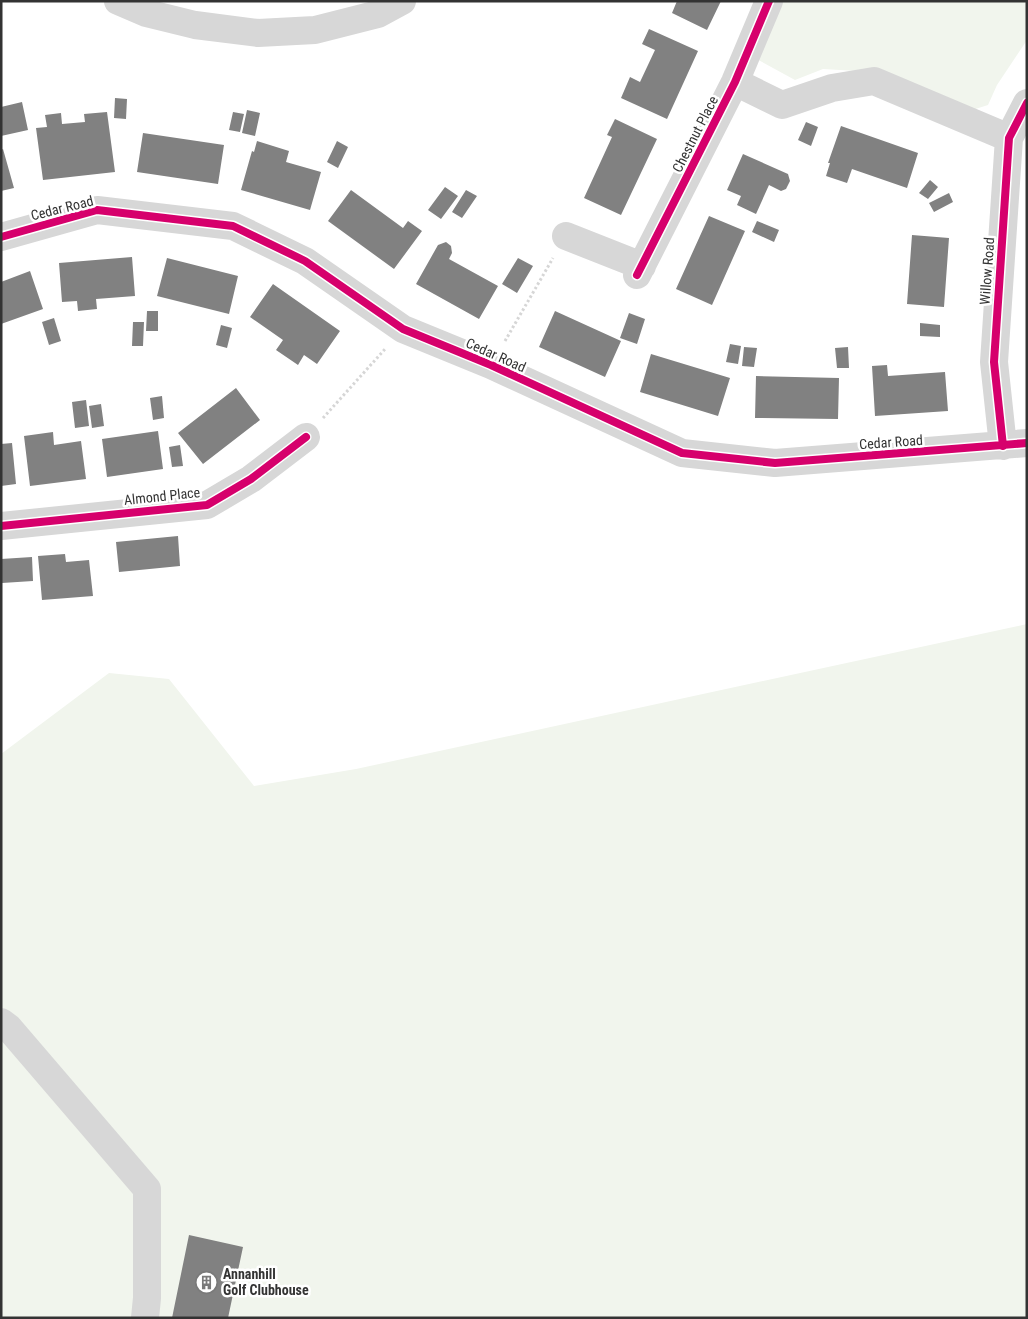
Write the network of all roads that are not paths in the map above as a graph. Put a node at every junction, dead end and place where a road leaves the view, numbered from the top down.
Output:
1 (118, 1) edge
2 (402, 1) edge
3 (770, 1) edge
4 (735, 82) junction
5 (1027, 103) edge
6 (1009, 138) junction
7 (566, 236) road end
8 (1, 237) edge
9 (306, 437) road end
10 (1015, 444) edge
11 (1, 526) edge
12 (1, 1022) edge
13 (145, 1318) edge

1 - 2 street
3 - 4 street, Chestnut Place
4 - 6 street
4 - 7 street, Chestnut Place
5 - 6 street, Willow Road
6 - 10 street, Willow Road
8 - 10 street, Cedar Road
9 - 11 street, Almond Place
12 - 13 street

